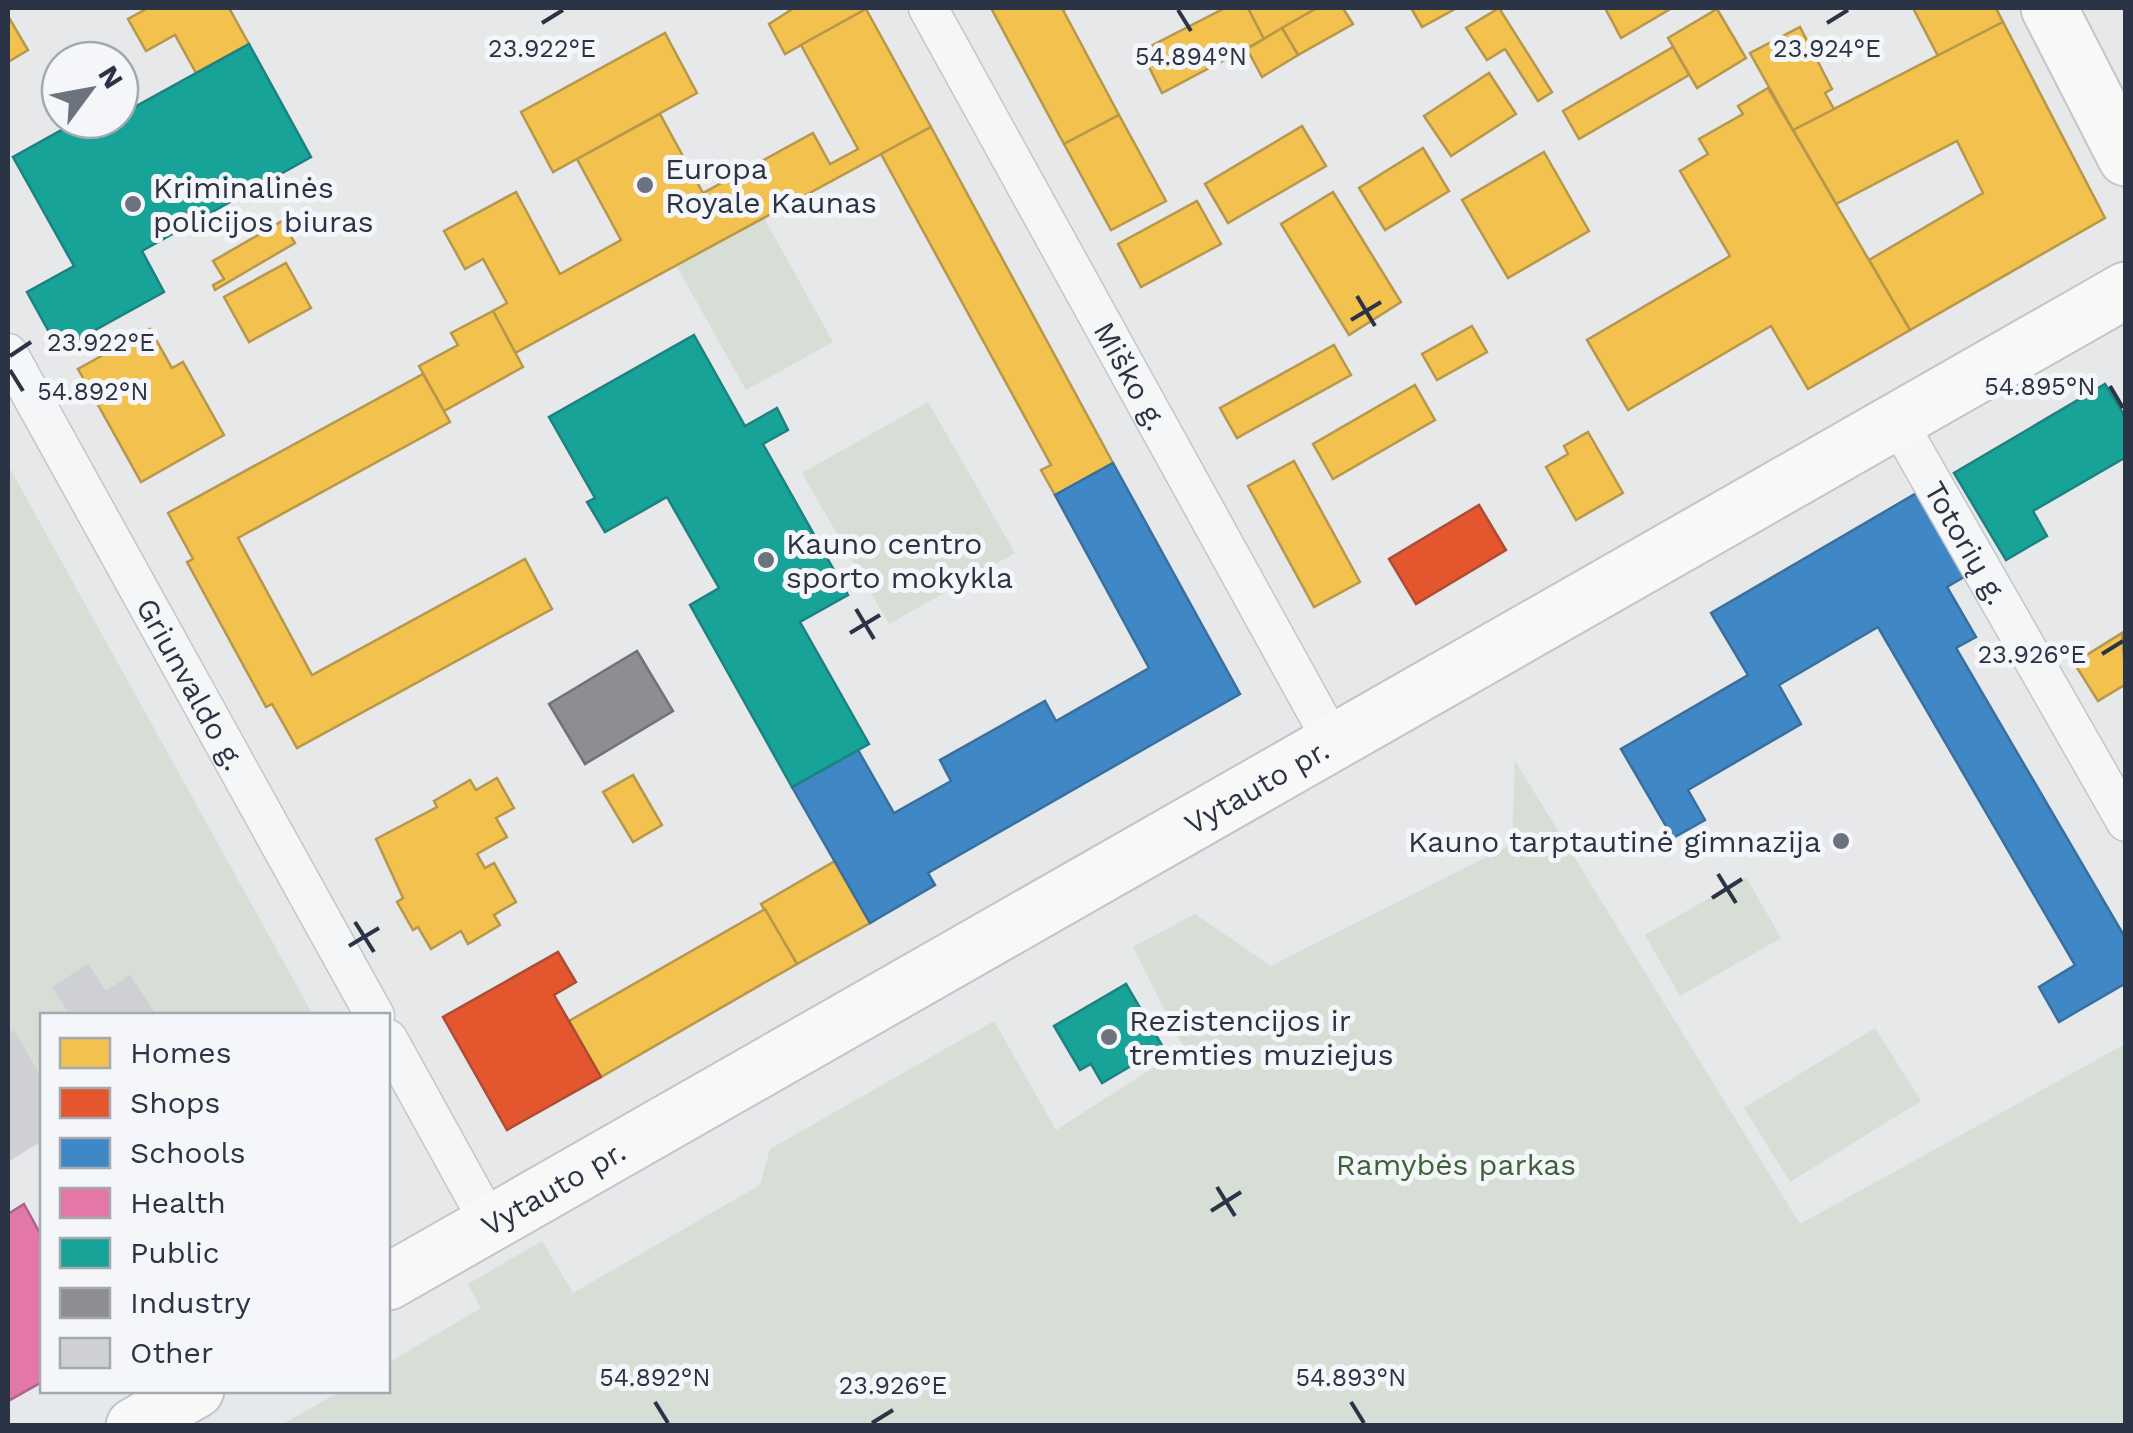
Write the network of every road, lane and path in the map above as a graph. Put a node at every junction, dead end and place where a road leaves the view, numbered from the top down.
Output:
1 (928, 8) edge
2 (2048, 8) edge
3 (2126, 158) edge
4 (2126, 290) edge
5 (8, 353) edge
6 (1897, 421) junction
7 (1333, 742) junction
8 (2126, 822) edge
9 (373, 1013) edge
10 (390, 1042) edge
11 (490, 1224) junction
12 (390, 1281) edge
13 (191, 1393) edge
14 (134, 1426) edge

1 - 7 street, Miško g.
2 - 3 main road
4 - 6 main road, Vytauto pr.
5 - 9 street, Griunvaldo g.
6 - 7 main road, Vytauto pr.
6 - 8 street, Totorių g.
7 - 11 main road, Vytauto pr.
10 - 11 street
11 - 12 main road, Vytauto pr.
13 - 14 main road

